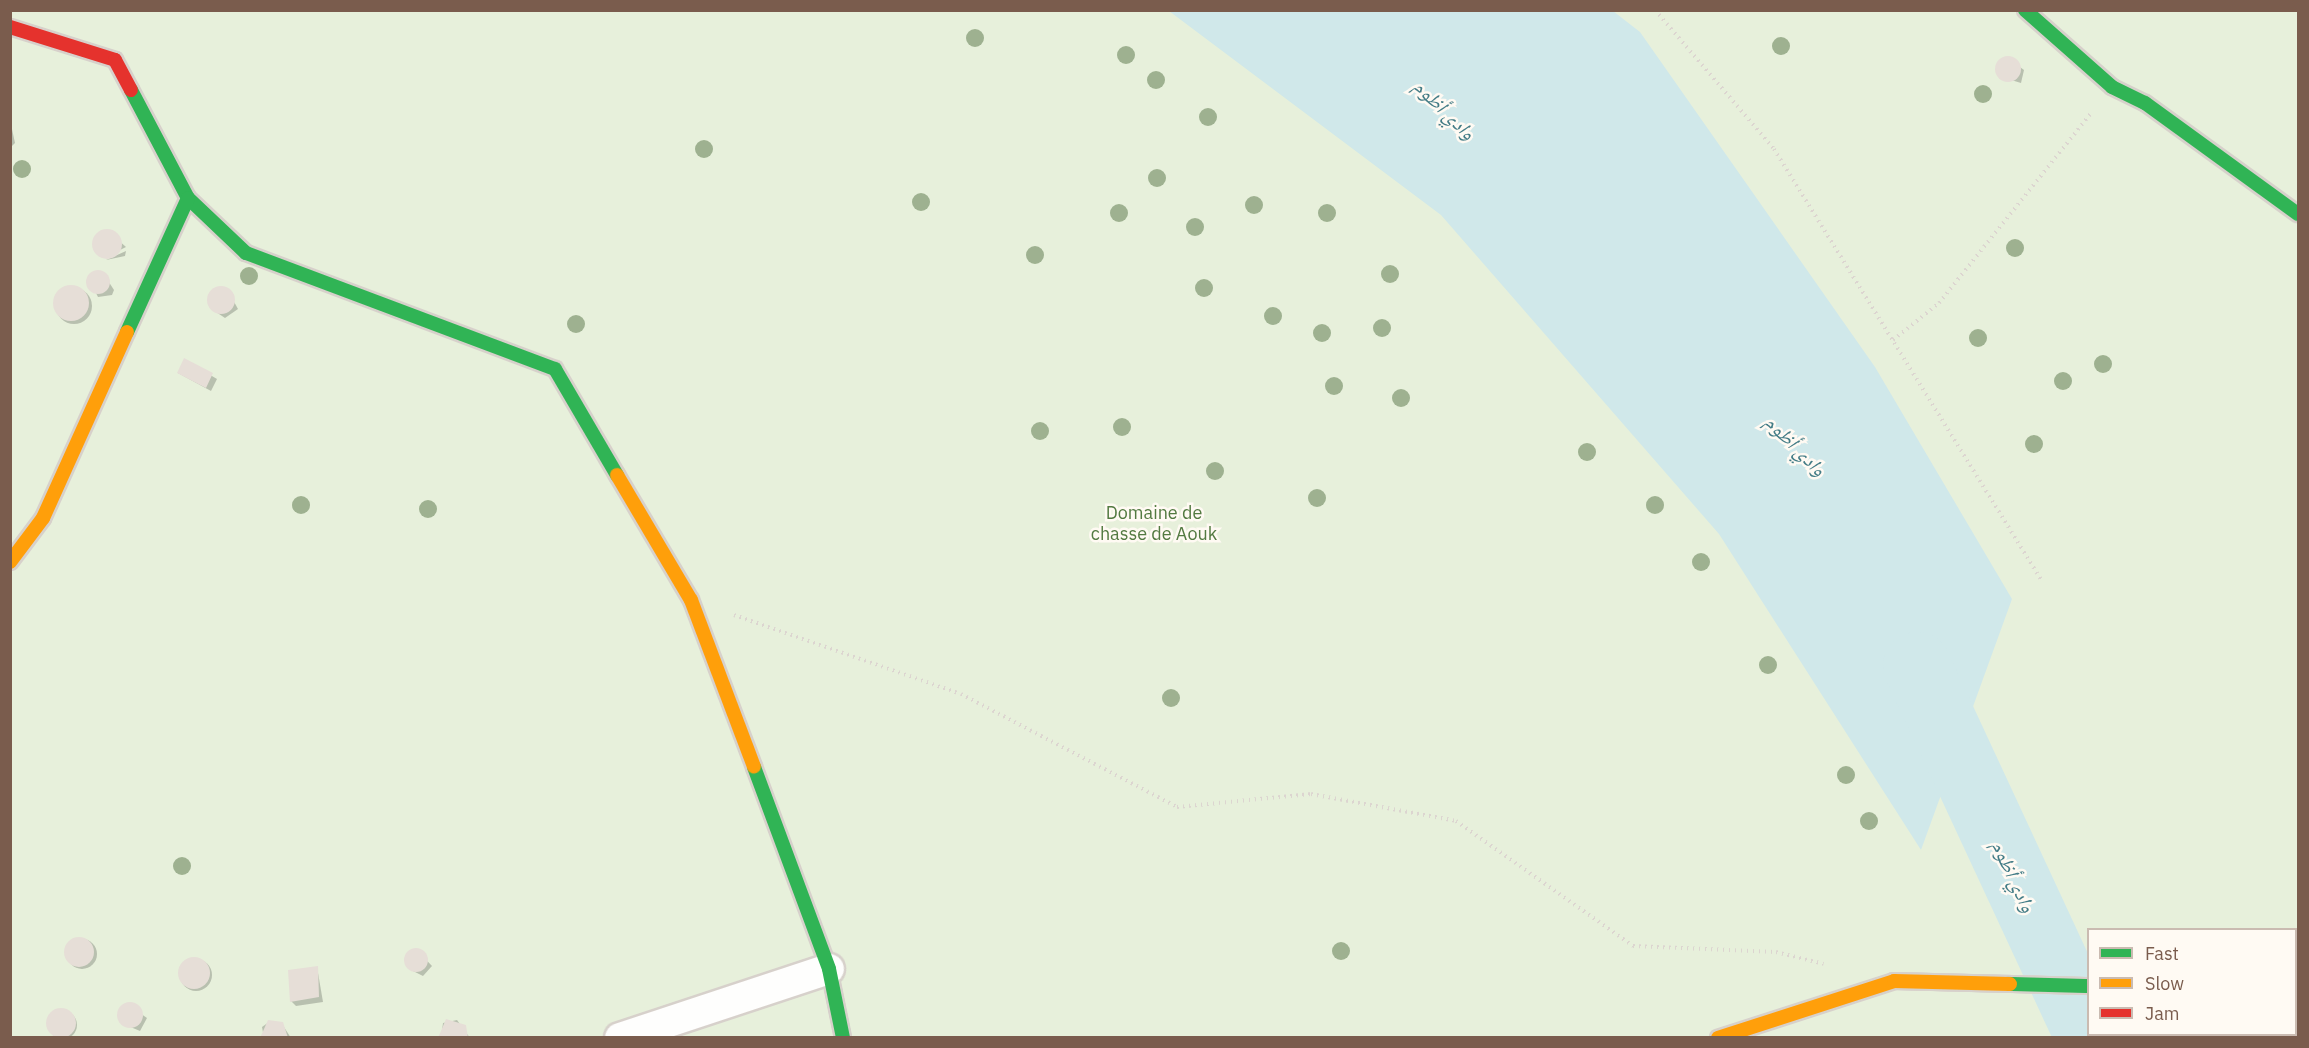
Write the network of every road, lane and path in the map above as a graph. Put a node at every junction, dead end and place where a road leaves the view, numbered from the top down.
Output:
1 (1655, 10) edge
2 (2025, 10) edge
3 (10, 27) edge
4 (2112, 87) junction
5 (188, 198) junction
6 (2298, 214) edge
7 (1893, 340) junction
8 (10, 562) edge
9 (2042, 581) dead end
10 (691, 600) junction
11 (1830, 965) dead end
12 (829, 969) junction
13 (2087, 987) edge
14 (620, 1038) edge
15 (843, 1038) edge
16 (1718, 1038) edge

1 - 7 path
2 - 4 street
3 - 5 street
4 - 6 street
4 - 7 path
5 - 8 street
5 - 10 street
7 - 9 path
10 - 11 path
10 - 12 street
12 - 14 street
12 - 15 street
13 - 16 street

